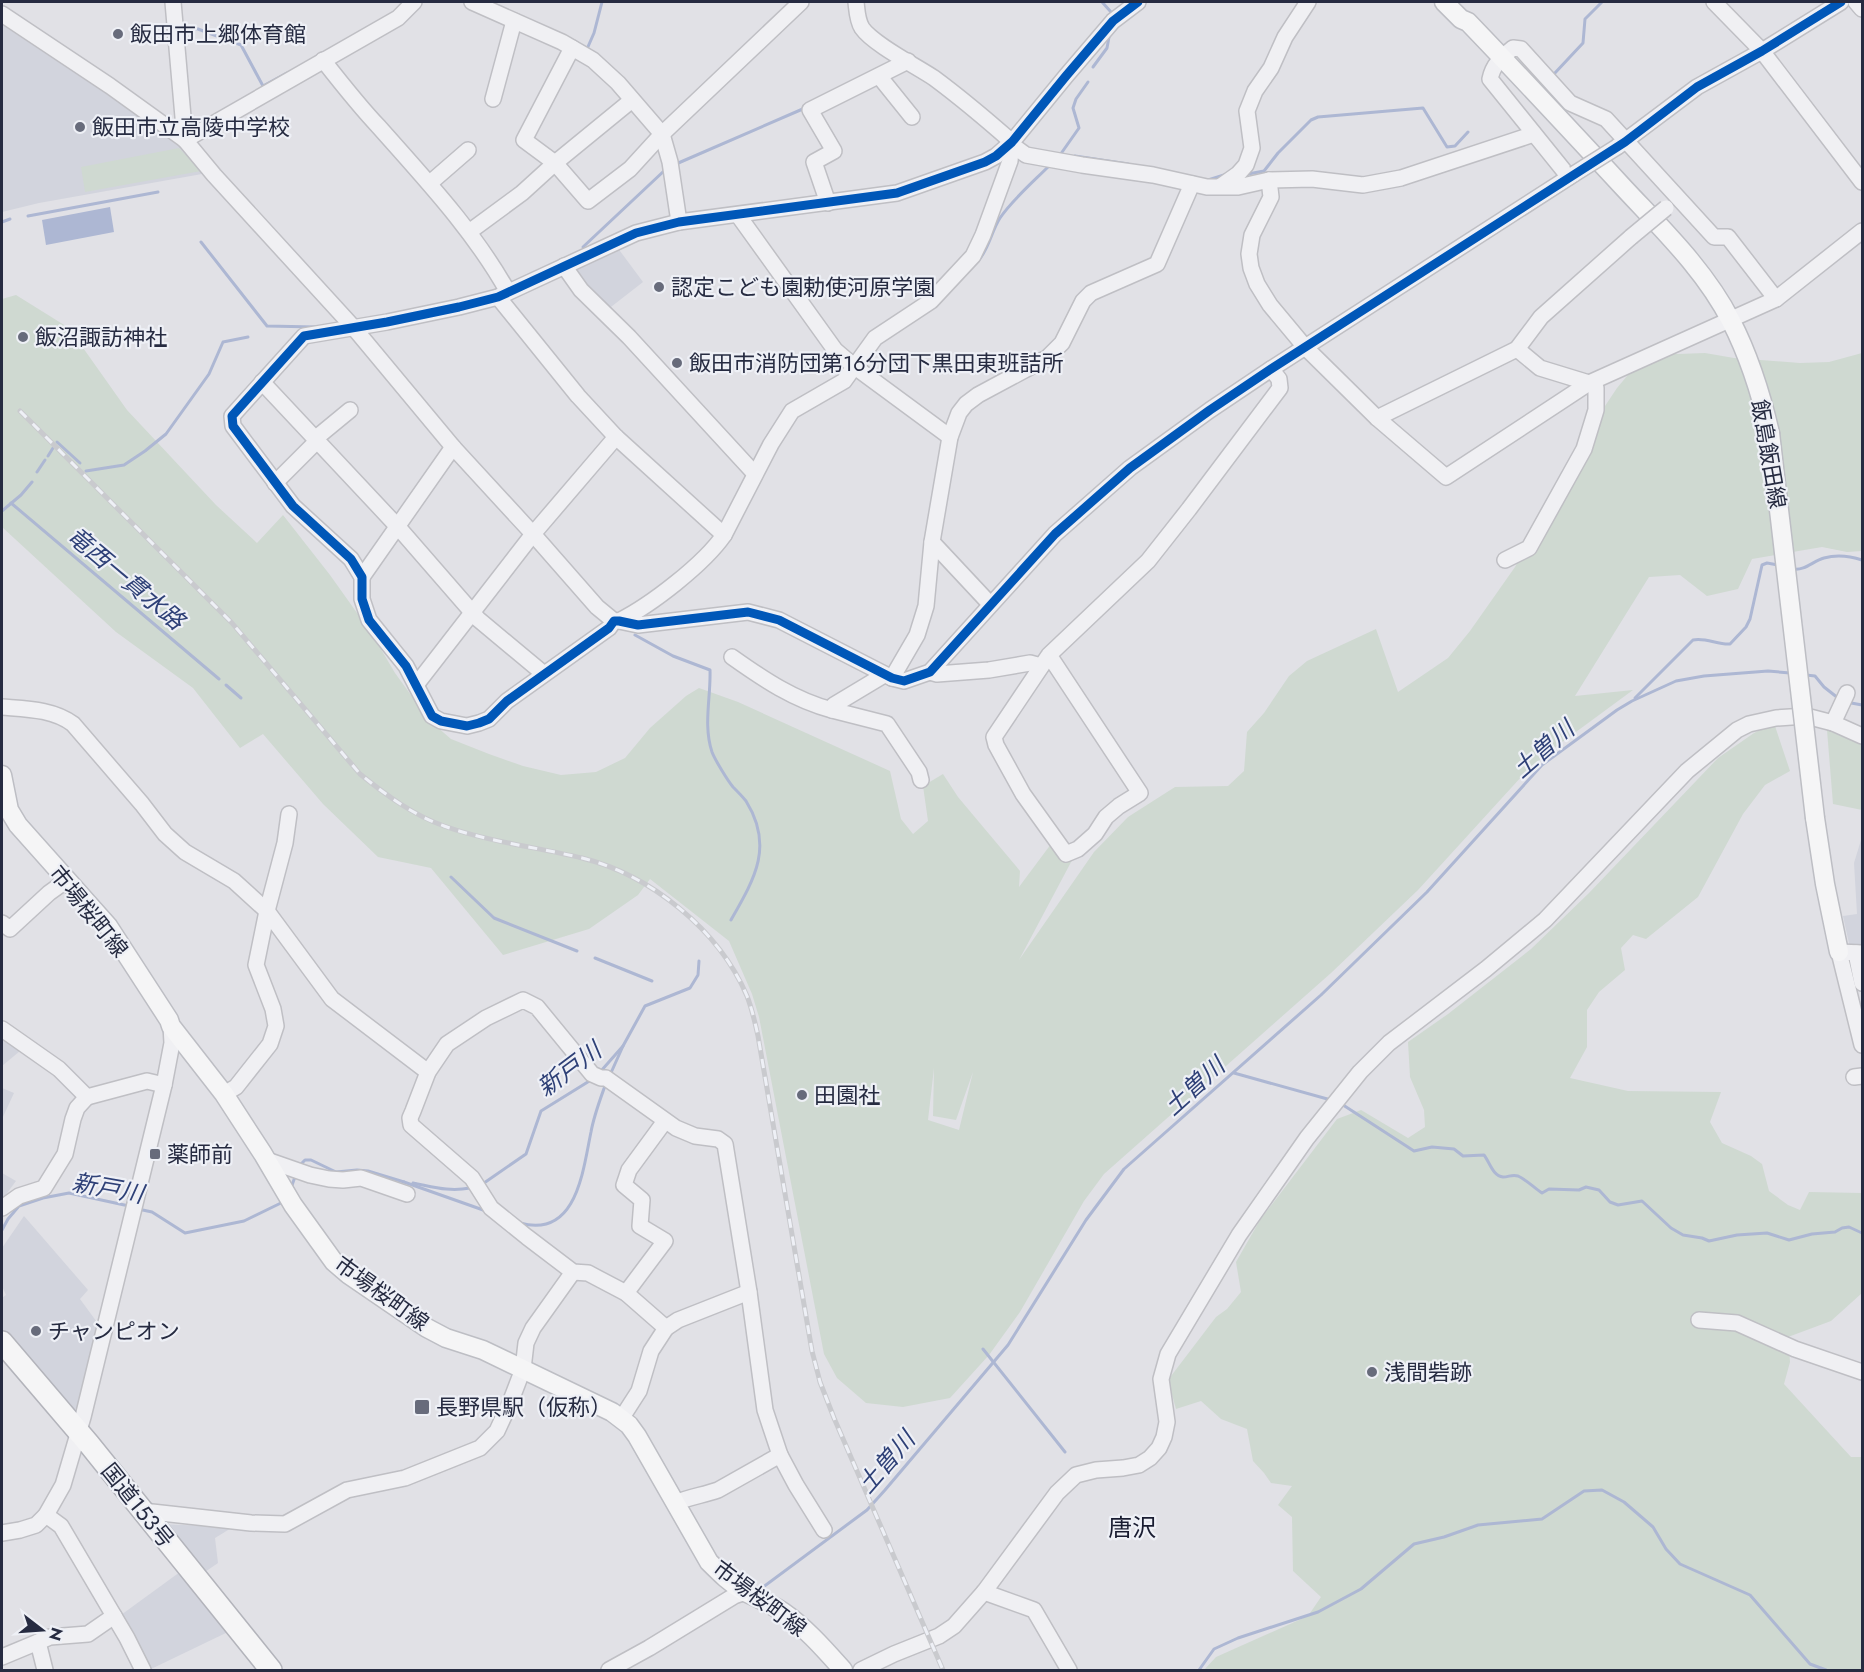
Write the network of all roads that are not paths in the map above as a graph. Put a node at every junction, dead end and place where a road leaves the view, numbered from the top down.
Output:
1 (173, 2) edge
2 (414, 2) edge
3 (472, 2) edge
4 (801, 2) edge
5 (856, 2) edge
6 (1138, 2) edge
7 (1308, 2) edge
8 (1444, 2) edge
9 (1454, 2) edge
10 (1714, 2) edge
11 (1841, 2) edge
12 (1856, 2) edge
13 (1863, 9) edge
14 (2, 14) edge
15 (514, 21) junction
16 (1468, 22) junction
17 (572, 48) junction
18 (1762, 51) junction
19 (1502, 57) junction
20 (323, 60) junction
21 (908, 61) junction
22 (879, 76) junction
23 (494, 99) dead end
24 (632, 100) junction
25 (912, 117) dead end
26 (662, 134) junction
27 (1534, 134) junction
28 (185, 140) junction
29 (1012, 142) junction
30 (1621, 145) junction
31 (468, 150) dead end
32 (555, 162) junction
33 (1571, 175) junction
34 (1269, 180) junction
35 (1863, 182) edge
36 (430, 183) junction
37 (1192, 184) junction
38 (1221, 186) junction
39 (828, 203) junction
40 (1672, 203) junction
41 (738, 215) junction
42 (679, 222) junction
43 (1863, 231) edge
44 (469, 232) junction
45 (564, 266) junction
46 (503, 295) junction
47 (1776, 299) junction
48 (1731, 320) junction
49 (354, 328) junction
50 (1305, 347) junction
51 (1516, 349) junction
52 (855, 367) junction
53 (1271, 369) junction
54 (262, 382) junction
55 (1589, 383) junction
56 (350, 410) dead end
57 (1377, 418) junction
58 (616, 436) junction
59 (950, 437) junction
60 (317, 439) junction
61 (453, 447) junction
62 (755, 474) junction
63 (275, 483) junction
64 (398, 527) junction
65 (533, 534) junction
66 (723, 535) junction
67 (932, 542) junction
68 (1505, 560) dead end
69 (362, 577) junction
70 (990, 604) junction
71 (473, 613) junction
72 (617, 621) junction
73 (732, 657) dead end
74 (1045, 660) junction
75 (930, 672) junction
76 (544, 674) junction
77 (888, 676) junction
78 (416, 686) junction
79 (1844, 700) dead end
80 (2, 707) edge
81 (832, 710) junction
82 (1833, 723) junction
83 (1863, 736) edge
84 (2, 775) edge
85 (921, 780) dead end
86 (5, 808) edge
87 (289, 814) dead end
88 (67, 880) junction
89 (267, 911) junction
90 (2, 922) edge
91 (1853, 953) edge
92 (1863, 983) edge
93 (171, 1026) junction
94 (2, 1029) edge
95 (1863, 1045) edge
96 (428, 1072) junction
97 (164, 1085) junction
98 (224, 1094) junction
99 (87, 1096) junction
100 (664, 1121) junction
101 (267, 1160) junction
102 (407, 1194) dead end
103 (2, 1208) edge
104 (573, 1272) junction
105 (749, 1292) junction
106 (626, 1293) junction
107 (1699, 1320) dead end
108 (666, 1328) junction
109 (2, 1342) edge
110 (523, 1369) junction
111 (1863, 1372) edge
112 (621, 1419) junction
113 (78, 1432) junction
114 (780, 1455) junction
115 (675, 1503) junction
116 (143, 1512) junction
117 (46, 1515) junction
118 (824, 1530) dead end
119 (2, 1533) edge
120 (984, 1592) junction
121 (752, 1595) junction
122 (114, 1616) junction
123 (38, 1642) junction
124 (2, 1657) edge
125 (45, 1671) edge
126 (143, 1671) edge
127 (271, 1671) edge
128 (609, 1671) edge
129 (843, 1671) edge
130 (861, 1671) edge
131 (1069, 1671) edge

1 - 28 street
2 - 20 street
3 - 15 street
4 - 26 street
5 - 21 street
6 - 29 street
7 - 38 street
8 - 16 main road, 飯島飯田線
9 - 16 main road, 飯島飯田線
10 - 18 street
11 - 18 street
12 - 13 street
14 - 28 street
15 - 17 street
15 - 23 street
16 - 19 main road, 飯島飯田線
17 - 24 street
17 - 32 street
18 - 30 street
18 - 35 street
19 - 27 street
19 - 30 street
19 - 48 main road, 飯島飯田線
20 - 28 street
20 - 36 street
21 - 22 street
21 - 29 street
22 - 25 street
22 - 39 street
24 - 26 street
24 - 32 street
26 - 32 street
26 - 42 street
27 - 33 street
27 - 34 street
28 - 49 street
29 - 37 street
29 - 39 street
29 - 52 street
30 - 33 street, bridge
30 - 40 street
31 - 36 street
32 - 44 street
33 - 50 street
34 - 38 street
34 - 50 street
36 - 44 street
37 - 38 street
37 - 59 street
39 - 41 street
40 - 47 street
40 - 51 street, bridge
41 - 42 street
41 - 52 street
42 - 45 street
43 - 47 street
44 - 46 street
45 - 46 street
45 - 62 street
46 - 49 street
46 - 58 street
47 - 48 street
48 - 55 street
48 - 91 main road, 飯島飯田線, bridge
49 - 54 street
49 - 61 street
50 - 53 street
50 - 57 street
51 - 55 street
51 - 57 street
52 - 59 street
52 - 62 street
53 - 70 street
53 - 74 street
54 - 60 street
54 - 63 street
55 - 57 street
55 - 68 street
56 - 60 street
58 - 65 street
58 - 66 street
59 - 67 street
60 - 63 street
60 - 64 street
61 - 64 street
61 - 65 street
62 - 66 street
63 - 69 street
64 - 69 street
64 - 71 street
65 - 71 street
65 - 72 street
66 - 72 street
67 - 70 street
67 - 77 street
69 - 78 street
70 - 75 street
71 - 76 street
71 - 78 street
72 - 76 street
72 - 77 street
73 - 81 street
74 - 74 street
74 - 75 street
75 - 77 street
76 - 78 street
77 - 81 street
79 - 82 street
80 - 89 street
81 - 85 street
82 - 83 street
82 - 120 street
84 - 86 main road, 市場桜町線
86 - 88 main road, 市場桜町線
87 - 89 street
88 - 90 street
88 - 93 main road, 市場桜町線
89 - 96 street
89 - 98 street
91 - 92 street
91 - 95 street
93 - 97 street
93 - 98 main road, 市場桜町線
94 - 99 street
96 - 100 street
96 - 104 street
97 - 99 street
97 - 113 street
98 - 101 main road, 市場桜町線
99 - 103 street
100 - 105 street
100 - 106 street
101 - 102 street
101 - 110 main road, 市場桜町線
104 - 106 street
104 - 110 street
105 - 108 street
105 - 114 street
106 - 108 street
107 - 111 street
108 - 112 street
109 - 113 highway, 国道153号
110 - 112 main road, 市場桜町線
110 - 116 street
112 - 115 main road, 市場桜町線
113 - 116 highway, 国道153号
113 - 117 street
114 - 115 street
114 - 118 street
115 - 121 main road, 市場桜町線
116 - 127 highway, 国道153号
117 - 119 street
117 - 122 street
120 - 130 street
120 - 131 street
121 - 128 street
121 - 129 main road, 市場桜町線
122 - 123 street
122 - 126 street
123 - 124 street
123 - 125 street

